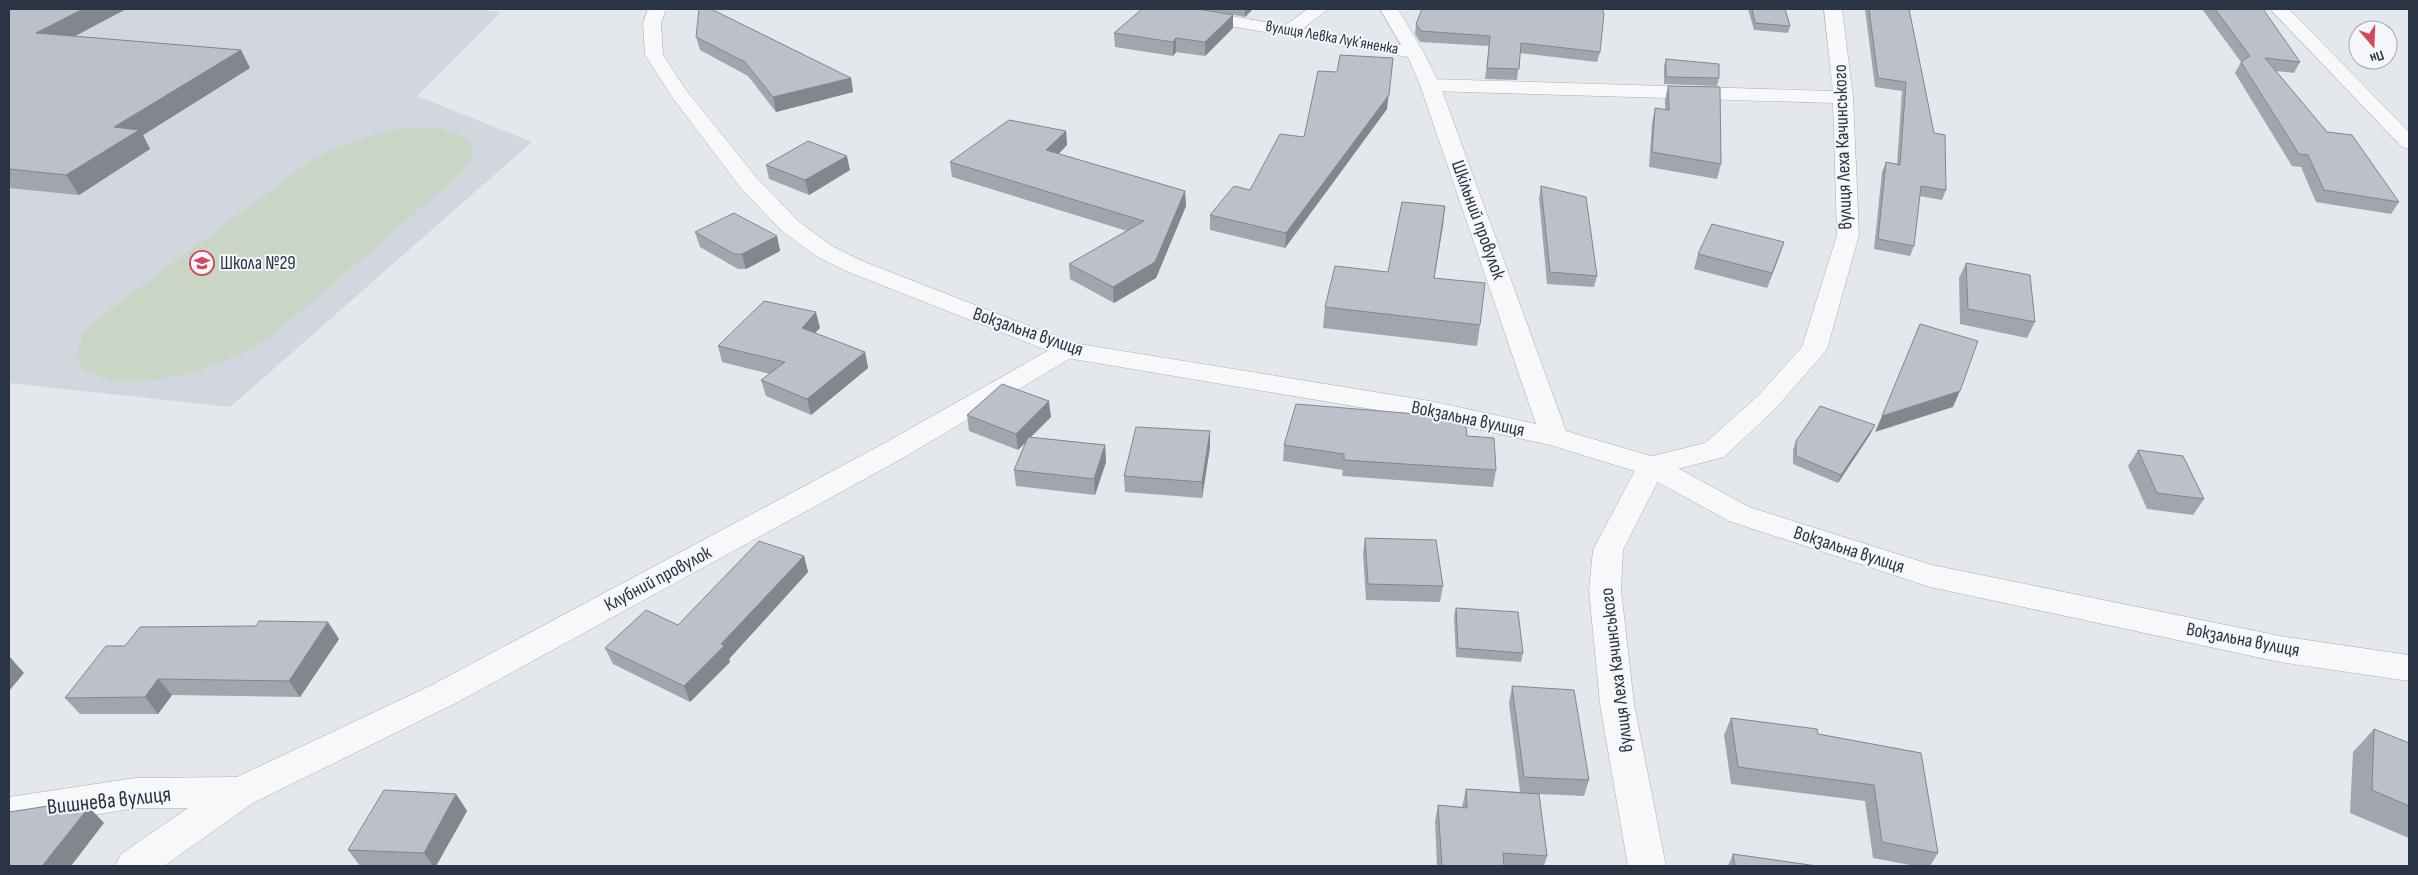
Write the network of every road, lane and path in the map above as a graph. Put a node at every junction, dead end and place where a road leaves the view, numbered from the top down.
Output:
1 (657, 9) edge
2 (1161, 9) edge
3 (1319, 9) edge
4 (1390, 9) edge
5 (1833, 9) edge
6 (2279, 9) edge
7 (1290, 30) junction
8 (1415, 53) junction
9 (1430, 85) junction
10 (1843, 97) junction
11 (2409, 143) edge
12 (1067, 350) junction
13 (1554, 437) junction
14 (1651, 466) junction
15 (2409, 668) edge
16 (240, 792) junction
17 (9, 813) edge
18 (134, 866) edge
19 (1647, 866) edge

1 - 12 street, Вокзальна вулиця
2 - 7 street, вулиця Левка Лукʼяненка
3 - 7 street
4 - 8 street, Шкільний провулок
5 - 10 street, вулиця Леха Качинського
6 - 11 street
7 - 8 street, вулиця Левка Лукʼяненка
8 - 9 street, Шкільний провулок
9 - 10 street
9 - 13 street, Шкільний провулок
10 - 14 street, вулиця Леха Качинського
12 - 13 street, Вокзальна вулиця
12 - 16 street, Клубний провулок
13 - 14 street, Вокзальна вулиця
14 - 15 street, Вокзальна вулиця
14 - 19 street, вулиця Леха Качинського
16 - 17 street, Вишнева вулиця
16 - 18 street, Клубний провулок

